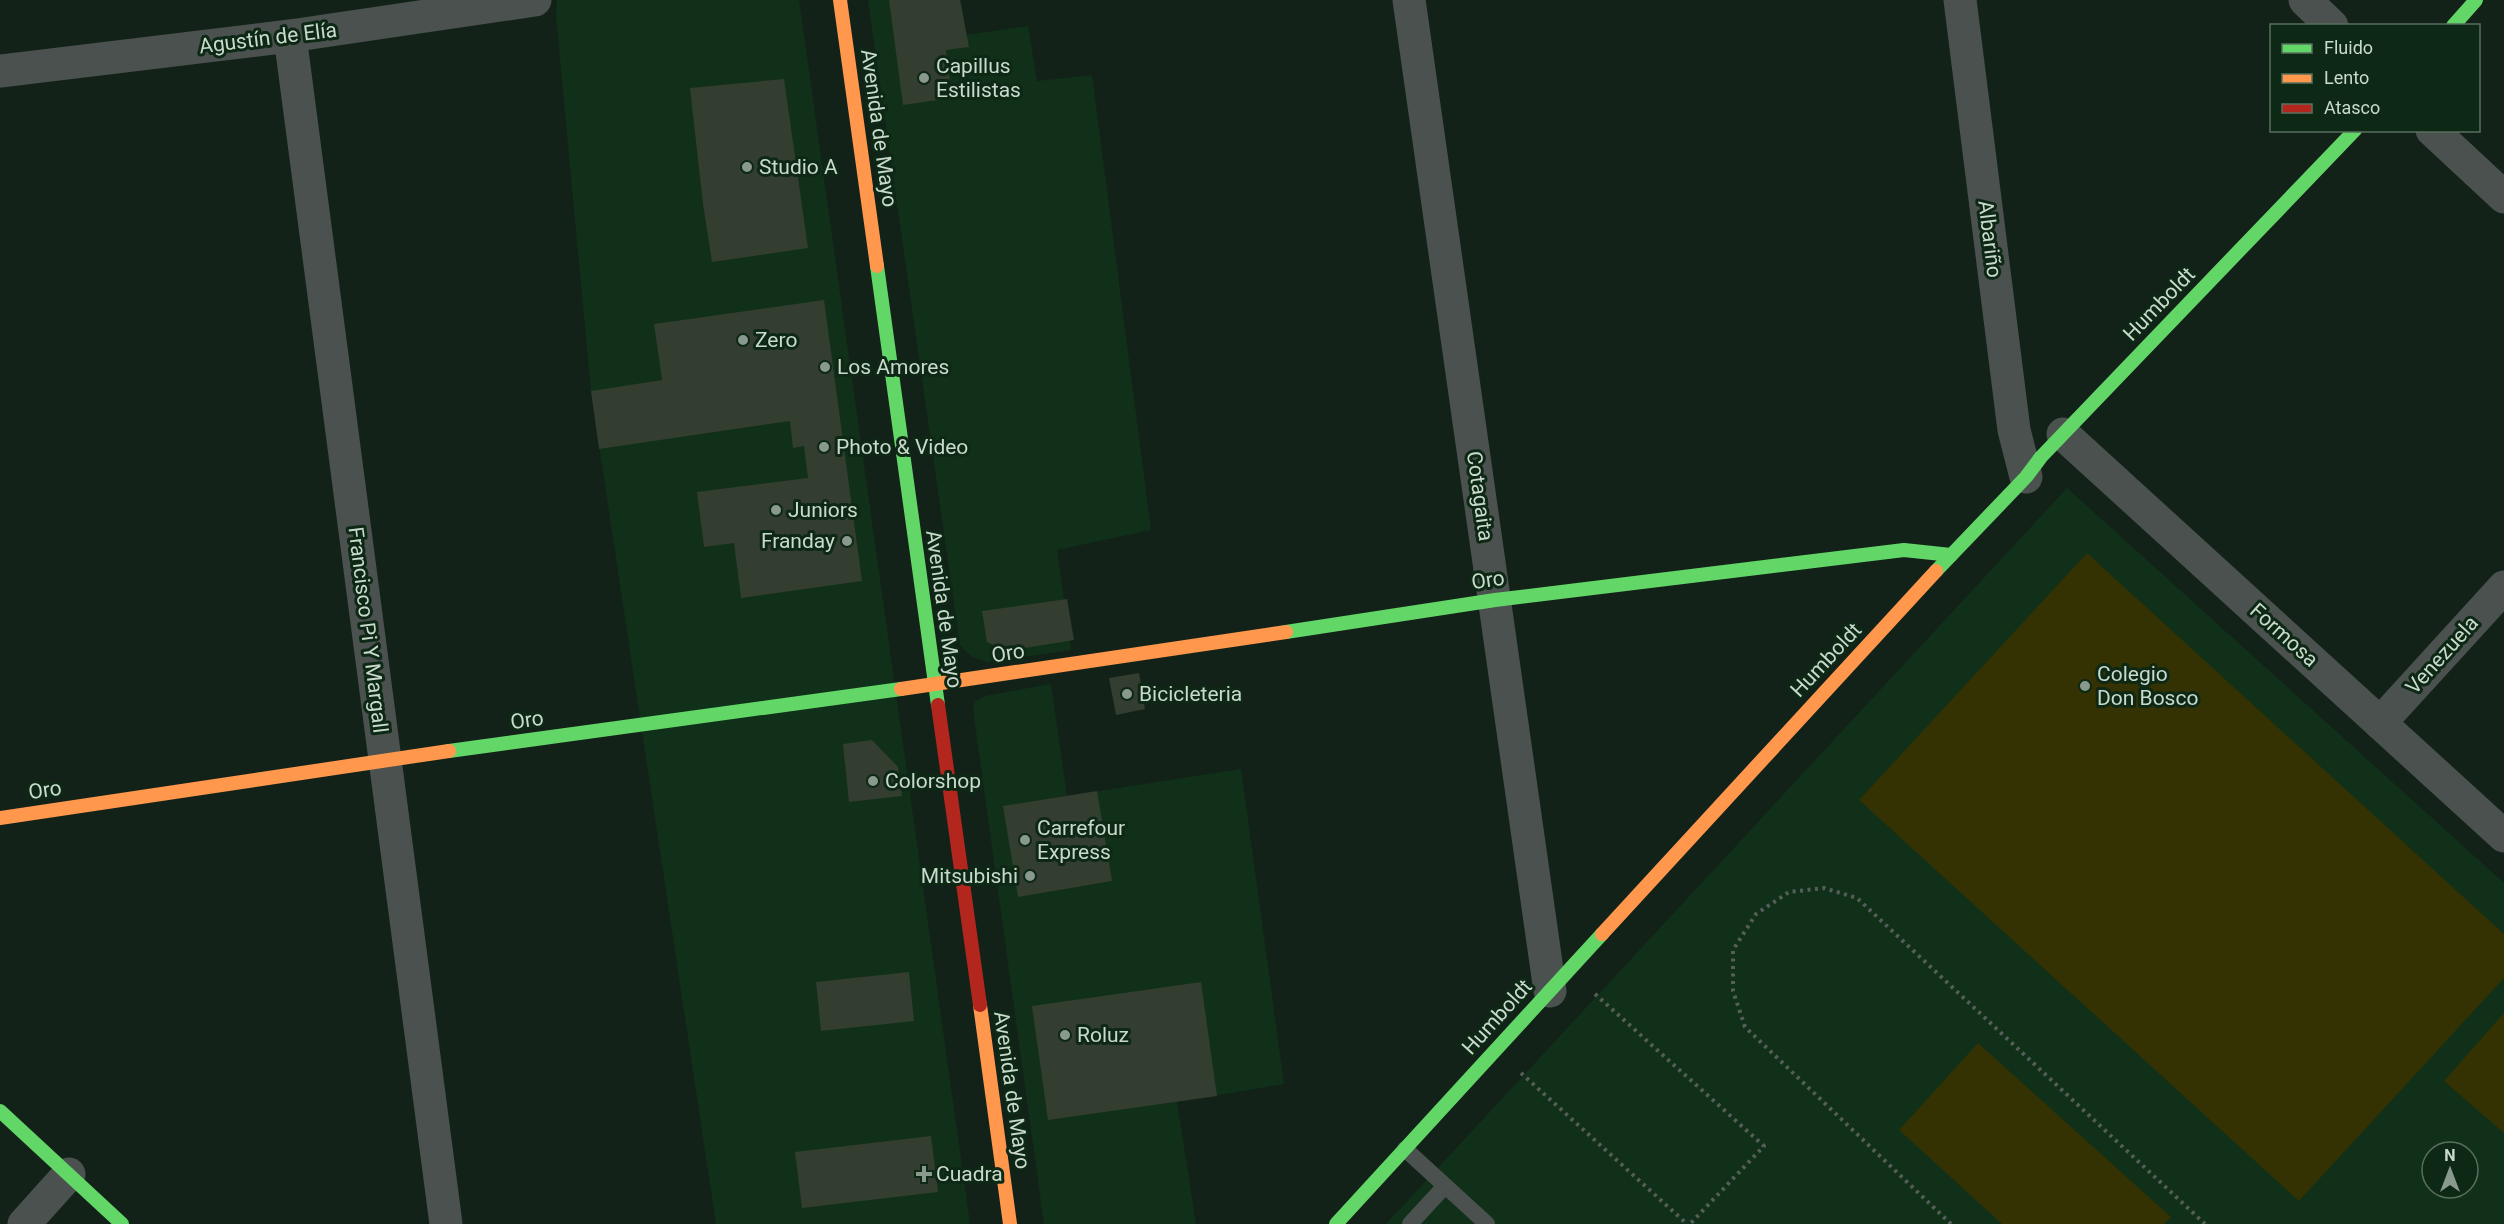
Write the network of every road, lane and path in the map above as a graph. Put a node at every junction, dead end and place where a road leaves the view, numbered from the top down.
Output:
1 (535, 0) edge
2 (840, 0) edge
3 (1409, 0) edge
4 (1960, 0) edge
5 (2305, 0) edge
6 (2476, 0) edge
7 (370, 12) edge
8 (2330, 24) edge
9 (2455, 24) edge
10 (290, 36) junction
11 (0, 71) edge
12 (2353, 132) edge
13 (2434, 132) edge
14 (2504, 198) edge
15 (2063, 434) junction
16 (2026, 477) junction
17 (1951, 555) junction
18 (2504, 587) edge
19 (1495, 600) junction
20 (933, 685) junction
21 (2380, 723) junction
22 (385, 760) junction
23 (0, 818) edge
24 (2504, 836) edge
25 (1560, 981) junction
26 (1496, 1050) junction
27 (0, 1111) edge
28 (1405, 1149) junction
29 (69, 1174) junction
30 (1445, 1186) junction
31 (24, 1224) edge
32 (122, 1224) edge
33 (446, 1224) edge
34 (1010, 1224) edge
35 (1336, 1224) edge
36 (1410, 1224) edge
37 (1487, 1224) edge
38 (1689, 1224) edge
39 (1951, 1224) edge
40 (2205, 1224) edge

1 - 7 street, Agustín de Elía
2 - 20 street, Avenida de Mayo
3 - 19 street, Cotagaita
4 - 16 street, Albariño
5 - 8 street
6 - 9 street
7 - 10 street, Agustín de Elía
10 - 11 street, Agustín de Elía
10 - 22 street, Francisco Pi Y Margall
12 - 15 street, Humboldt
13 - 14 street
15 - 16 street, Humboldt
15 - 21 street, Formosa
16 - 17 street, Humboldt
17 - 19 street, Oro
17 - 25 street, Humboldt
18 - 21 street, Venezuela
19 - 20 street, Oro
19 - 25 street, Cotagaita
20 - 22 street, Oro
20 - 34 street, Avenida de Mayo
21 - 24 street, Formosa
22 - 23 street, Oro
22 - 33 street, Francisco Pi Y Margall
25 - 26 street, Humboldt
25 - 38 path
26 - 28 street, Humboldt
26 - 38 path
27 - 29 street
28 - 30 lane
28 - 35 street, Humboldt
29 - 31 street
29 - 32 street
30 - 36 lane
30 - 37 lane
39 - 40 path

